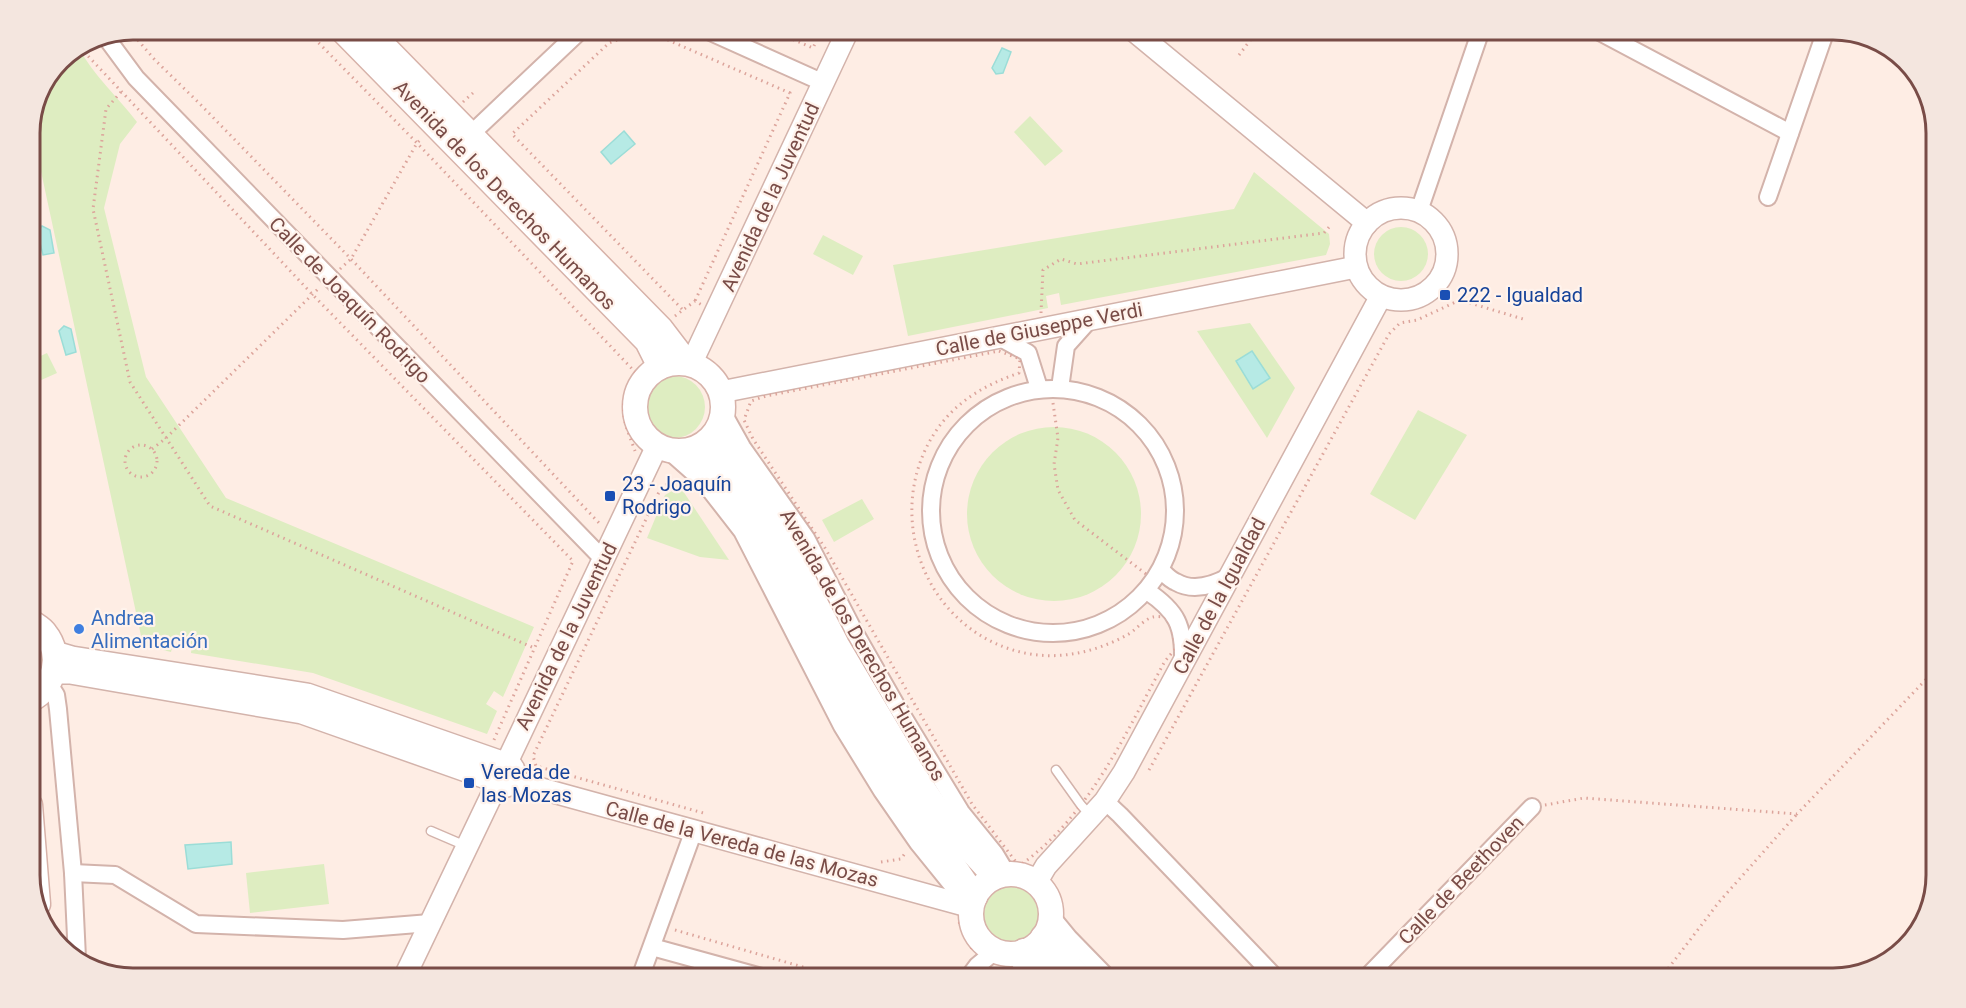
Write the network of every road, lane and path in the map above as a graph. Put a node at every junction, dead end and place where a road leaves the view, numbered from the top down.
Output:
1 (139, 41) edge
2 (317, 41) edge
3 (353, 41) edge
4 (379, 41) edge
5 (569, 41) edge
6 (614, 41) edge
7 (670, 41) edge
8 (730, 41) edge
9 (797, 41) edge
10 (816, 41) edge
11 (843, 41) edge
12 (1145, 41) edge
13 (1250, 41) edge
14 (1478, 41) edge
15 (1617, 41) edge
16 (1822, 41) edge
17 (111, 44) edge
18 (86, 53) edge
19 (1239, 55) dead end
20 (155, 60) junction
21 (136, 78) junction
22 (824, 83) junction
23 (121, 92) junction
24 (1790, 133) junction
25 (471, 134) junction
26 (1768, 198) dead end
27 (1419, 211) junction
28 (1366, 223) junction
29 (1330, 226) dead end
30 (1356, 267) junction
31 (1381, 296) junction
32 (695, 301) dead end
33 (682, 309) dead end
34 (1091, 318) junction
35 (1523, 320) dead end
36 (1042, 328) junction
37 (997, 336) junction
38 (689, 363) junction
39 (660, 367) junction
40 (1049, 388) junction
41 (721, 412) junction
42 (134, 447) joint
43 (696, 449) junction
44 (654, 450) junction
45 (688, 483) dead end
46 (605, 515) dead end
47 (603, 559) junction
48 (1230, 576) junction
49 (1154, 581) junction
50 (41, 629) edge
51 (534, 648) junction
52 (1183, 664) junction
53 (53, 670) junction
54 (1926, 680) edge
55 (41, 692) edge
56 (485, 741) dead end
57 (1056, 770) dead end
58 (1149, 770) dead end
59 (501, 774) junction
60 (1092, 807) junction
61 (1532, 807) joint
62 (708, 814) dead end
63 (1797, 814) junction
64 (694, 830) junction
65 (431, 831) dead end
66 (467, 846) junction
67 (73, 873) junction
68 (1001, 876) junction
69 (1036, 883) junction
70 (968, 905) junction
71 (430, 923) junction
72 (1047, 927) junction
73 (675, 930) dead end
74 (652, 946) junction
75 (77, 948) edge
76 (970, 952) dead end
77 (1011, 958) junction
78 (409, 968) edge
79 (644, 968) edge
80 (730, 968) edge
81 (806, 968) edge
82 (976, 968) edge
83 (1007, 968) edge
84 (1022, 968) edge
85 (1033, 968) edge
86 (1074, 968) edge
87 (1098, 968) edge
88 (1265, 968) edge
89 (1376, 968) edge
90 (1669, 968) edge

1 - 20 path
2 - 44 path
3 - 39 main road, Avenida de los Derechos Humanos
4 - 25 main road, Avenida de los Derechos Humanos
5 - 25 street
6 - 33 path
7 - 32 path
8 - 22 street
9 - 10 path
11 - 22 street, Avenida de la Juventud
12 - 28 street
13 - 19 path
14 - 27 street
15 - 24 street
16 - 24 street
17 - 21 street, Calle de Joaquín Rodrigo
18 - 23 path
20 - 21 path
20 - 46 path
21 - 23 path
21 - 47 street, Calle de Joaquín Rodrigo
22 - 38 street, Avenida de la Juventud
23 - 51 path
23 - 51 path
24 - 26 street
25 - 38 main road, Avenida de los Derechos Humanos
27 - 28 street
27 - 31 street
28 - 30 street
29 - 36 path
30 - 31 street
30 - 34 street, Calle de Giuseppe Verdi
31 - 48 street, Calle de la Igualdad
34 - 36 street, Calle de Giuseppe Verdi
34 - 40 street
35 - 58 path
36 - 37 street, Calle de Giuseppe Verdi
37 - 40 street
37 - 41 street, Calle de Giuseppe Verdi
38 - 39 main road
38 - 41 main road
39 - 44 main road
40 - 49 path
40 - 49 street
40 - 49 street
41 - 43 main road
41 - 68 main road, Avenida de los Derechos Humanos
42 - 42 path
43 - 44 main road
43 - 70 main road, Avenida de los Derechos Humanos
44 - 47 street, Avenida de la Juventud
44 - 70 street
45 - 62 path
47 - 59 street, Avenida de la Juventud
48 - 49 street
48 - 52 street, Calle de la Igualdad
49 - 52 street
50 - 53 main road
51 - 56 path
52 - 60 street, Calle de la Igualdad
53 - 55 main road
53 - 59 street, Calle de la Vereda de las Mozas
53 - 67 street
54 - 63 path
57 - 60 lane
59 - 64 street, Calle de la Vereda de las Mozas
59 - 66 street, Avenida de la Juventud
60 - 60 path
60 - 69 street, Calle de la Igualdad
60 - 88 street
61 - 63 path
61 - 89 street, Calle de Beethoven
63 - 90 path
64 - 70 street, Calle de la Vereda de las Mozas
64 - 74 street
65 - 66 lane
66 - 71 street, Avenida de la Juventud
67 - 71 street
67 - 75 street
68 - 69 main road
68 - 70 main road
69 - 72 main road
70 - 76 path
70 - 77 main road
71 - 78 street, Avenida de la Juventud
72 - 77 main road
72 - 86 main road
72 - 87 street
73 - 81 path
74 - 79 street
74 - 80 street
77 - 82 street
77 - 83 path
77 - 84 street
77 - 85 main road

